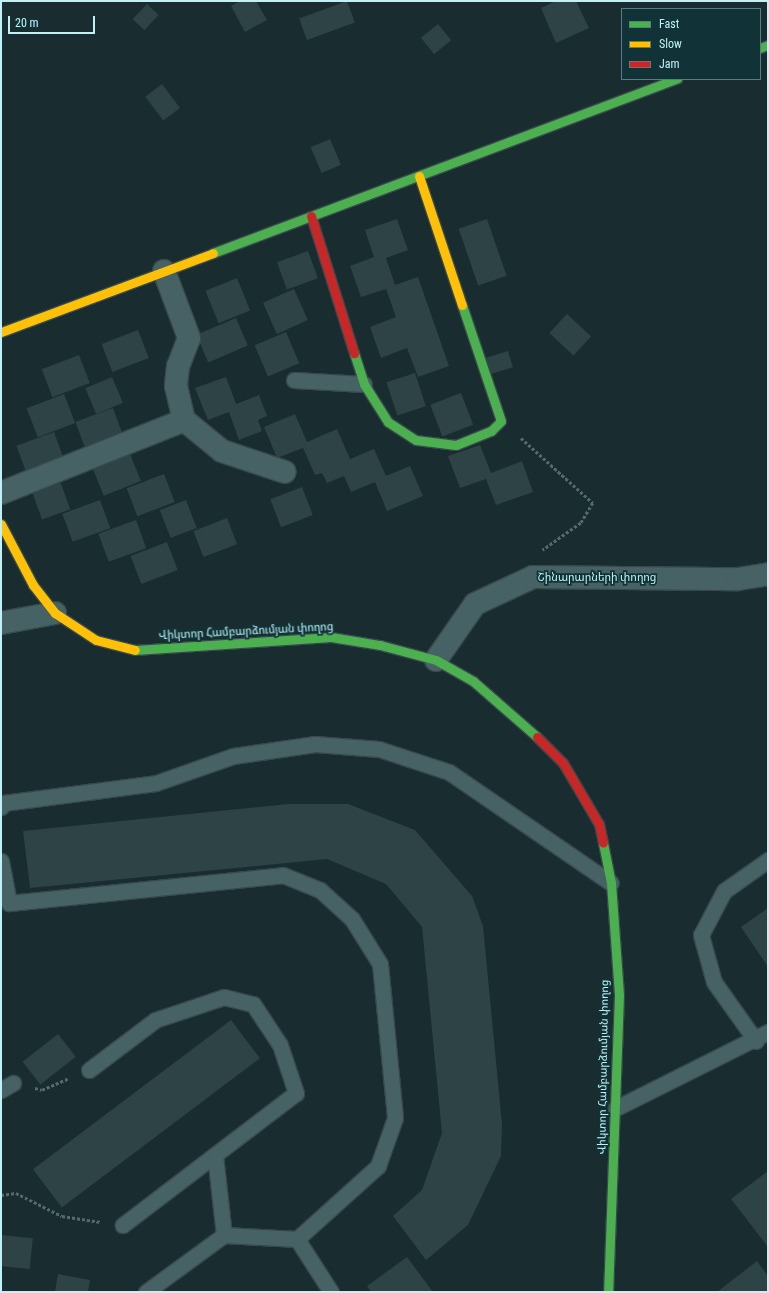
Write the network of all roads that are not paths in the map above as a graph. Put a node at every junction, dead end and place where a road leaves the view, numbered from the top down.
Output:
1 (674, 80) edge
2 (418, 176) junction
3 (311, 216) junction
4 (164, 271) junction
5 (1, 332) edge
6 (294, 380) dead end
7 (364, 384) junction
8 (184, 420) junction
9 (284, 472) dead end
10 (1, 493) edge
11 (1, 524) edge
12 (768, 574) edge
13 (55, 613) junction
14 (1, 622) edge
15 (436, 660) junction
16 (1, 807) edge
17 (768, 860) edge
18 (1, 861) edge
19 (611, 883) junction
20 (762, 1036) edge
21 (89, 1070) road end
22 (616, 1108) junction
23 (215, 1155) junction
24 (123, 1225) road end
25 (224, 1235) junction
26 (297, 1239) junction
27 (146, 1292) edge
28 (331, 1292) edge
29 (608, 1292) edge

1 - 2 street
2 - 3 street
2 - 7 street
3 - 4 street
3 - 7 street
4 - 5 street
4 - 8 street
6 - 7 lane
8 - 9 street
8 - 10 street
11 - 13 street, Վիկտոր Համբարձումյան փողոց
12 - 15 street, Շինարարների փողոց
13 - 14 street
13 - 15 street, Վիկտոր Համբարձումյան փողոց
15 - 19 street, Վիկտոր Համբարձումյան փողոց
16 - 19 lane
17 - 20 lane
18 - 26 lane
19 - 22 street, Վիկտոր Համբարձումյան փողոց
20 - 22 lane
21 - 23 lane
22 - 29 street, Վիկտոր Համբարձումյան փողոց
23 - 24 lane
23 - 25 lane
25 - 26 lane
25 - 27 lane
26 - 28 lane

